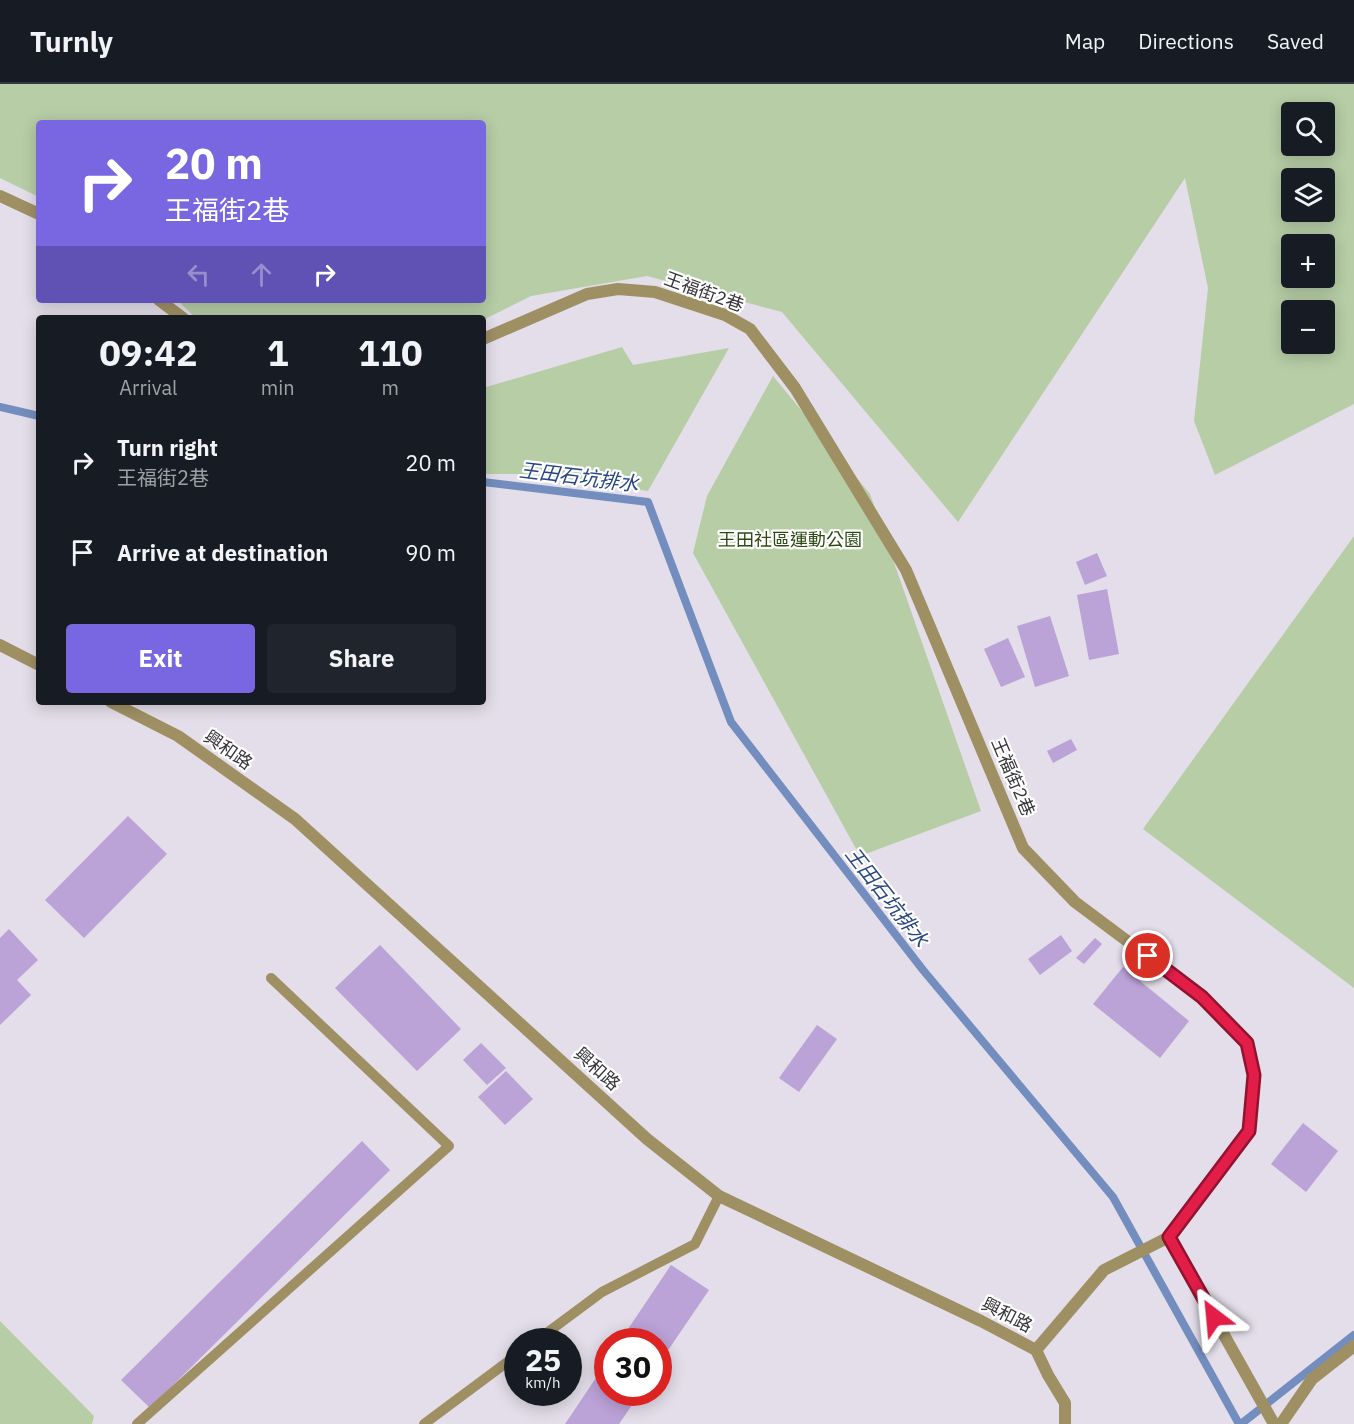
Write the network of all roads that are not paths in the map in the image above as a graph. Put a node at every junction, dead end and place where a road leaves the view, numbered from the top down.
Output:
1 (0, 196) edge
2 (36, 213) edge
3 (163, 303) edge
4 (179, 315) edge
5 (486, 338) edge
6 (0, 645) edge
7 (36, 663) edge
8 (117, 705) edge
9 (272, 978) dead end
10 (719, 1196) junction
11 (1169, 1237) junction
12 (554, 1328) edge
13 (1354, 1346) edge
14 (1036, 1350) junction
15 (504, 1364) edge
16 (1272, 1420) edge
17 (137, 1424) edge
18 (424, 1424) edge
19 (1065, 1424) edge
20 (1281, 1424) edge

1 - 2 street
3 - 4 street
5 - 11 street, 王福街2巷
6 - 7 street
8 - 10 street, 興和路
9 - 17 lane
10 - 12 lane
10 - 14 street, 興和路
11 - 14 street
11 - 16 street
13 - 20 street
14 - 19 street, 興和路
15 - 18 lane

